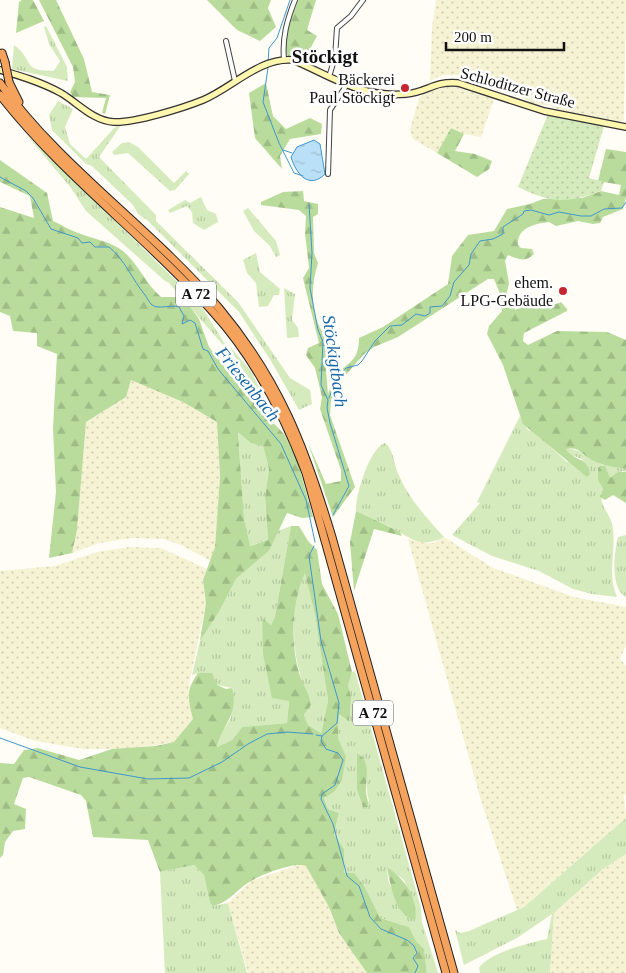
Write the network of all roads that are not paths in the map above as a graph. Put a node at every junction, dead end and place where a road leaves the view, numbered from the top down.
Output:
1 (295, 0) edge
2 (363, 0) edge
3 (226, 41) dead end
4 (2, 53) dead end
5 (284, 60) junction
6 (0, 70) edge
7 (329, 77) junction
8 (235, 81) junction
9 (0, 83) edge
10 (346, 86) junction
11 (0, 95) edge
12 (26, 115) junction
13 (626, 127) edge
14 (328, 174) dead end
15 (328, 538) junction
16 (332, 552) junction
17 (446, 973) edge
18 (454, 973) edge

1 - 5 street
2 - 7 street
3 - 8 street
4 - 12 highway, bridge
5 - 7 street, Schloditzer Straße
5 - 8 street
6 - 8 street
7 - 10 street, Schloditzer Straße
9 - 12 highway, A 72
10 - 13 street, Schloditzer Straße
10 - 14 street
11 - 15 highway, A 72
12 - 15 highway, A 72
15 - 16 highway, A 72
16 - 17 highway, A 72
16 - 18 highway, A 72

